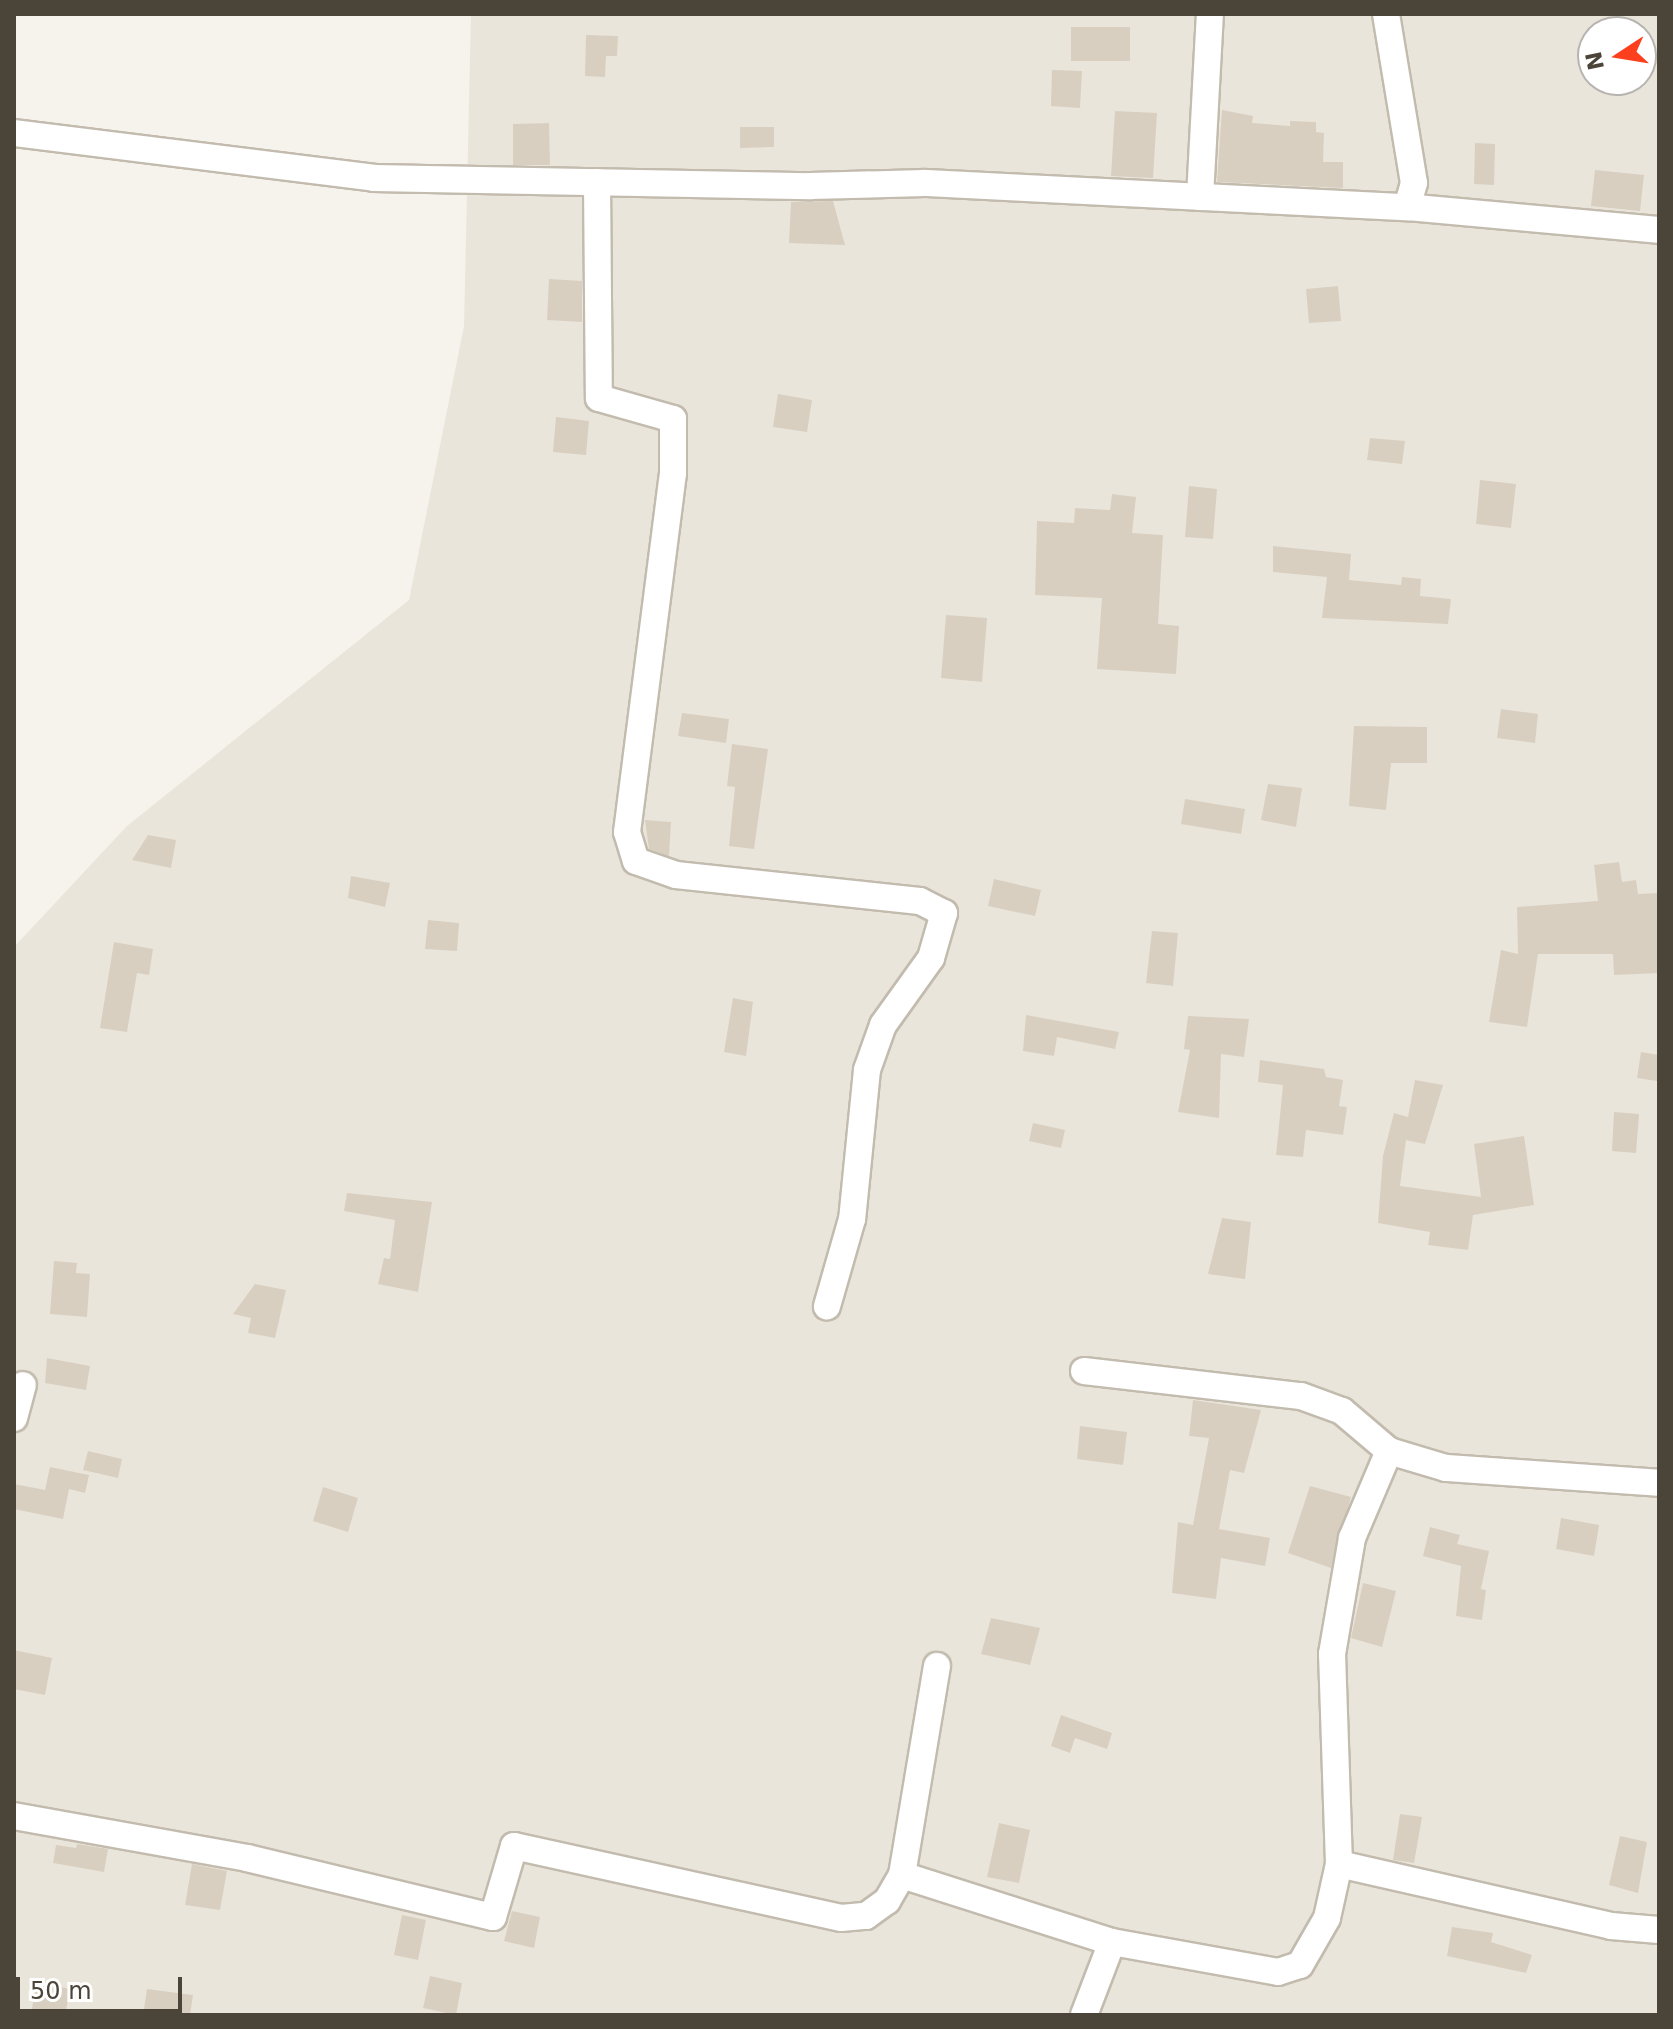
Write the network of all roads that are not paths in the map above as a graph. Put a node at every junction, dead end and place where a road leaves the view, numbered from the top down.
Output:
1 (1210, 14) edge
2 (1386, 14) edge
3 (14, 133) edge
4 (597, 182) junction
5 (1200, 197) junction
6 (1407, 207) junction
7 (1659, 230) edge
8 (827, 1306) dead end
9 (1084, 1371) dead end
10 (23, 1385) dead end
11 (14, 1418) edge
12 (1389, 1451) junction
13 (1659, 1483) edge
14 (937, 1666) dead end
15 (14, 1816) edge
16 (1339, 1864) junction
17 (902, 1875) junction
18 (1659, 1930) edge
19 (1112, 1942) junction
20 (1084, 2015) edge

1 - 5 street
2 - 6 street
3 - 4 street
4 - 5 street
4 - 8 street
5 - 6 street
6 - 7 street
9 - 12 street
10 - 11 street
12 - 13 street
12 - 16 street
14 - 17 street
15 - 17 street
16 - 18 street
16 - 19 street
17 - 19 street
19 - 20 street

